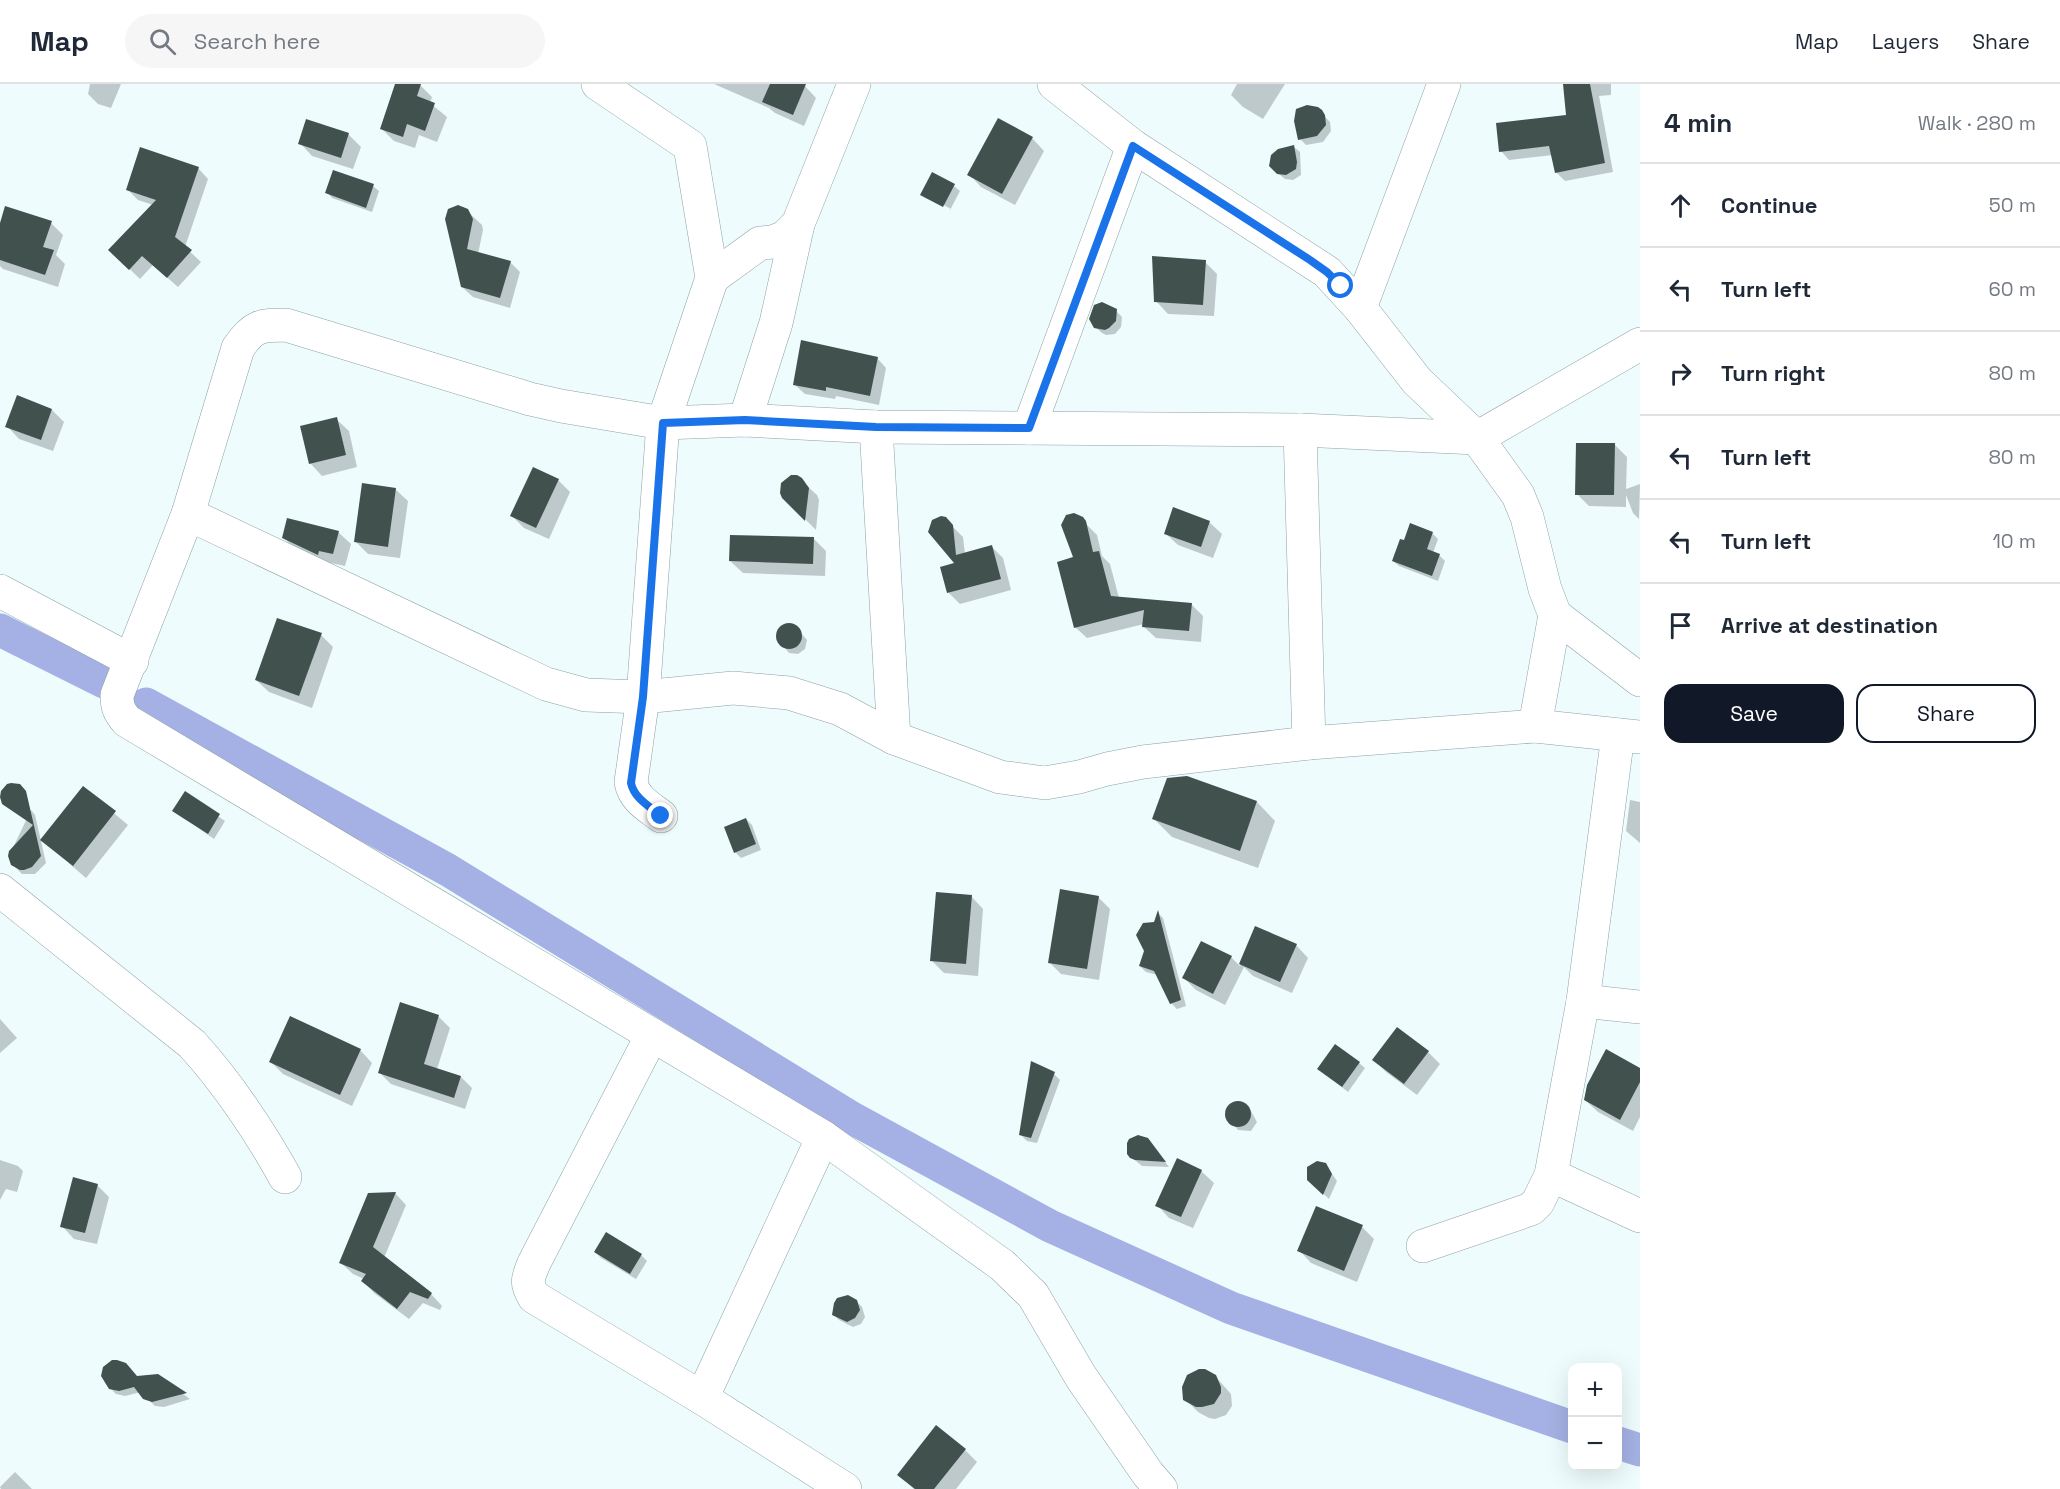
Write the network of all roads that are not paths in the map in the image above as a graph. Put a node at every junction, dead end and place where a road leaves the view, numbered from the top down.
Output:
1 (598, 84) edge
2 (854, 84) edge
3 (1054, 84) edge
4 (1444, 84) edge
5 (1133, 146) junction
6 (798, 224) junction
7 (712, 278) junction
8 (1360, 309) junction
9 (1640, 344) edge
10 (745, 420) junction
11 (663, 423) junction
12 (876, 427) junction
13 (1029, 428) junction
14 (1300, 430) junction
15 (1478, 438) junction
16 (188, 514) junction
17 (0, 591) edge
18 (1555, 615) junction
19 (132, 661) junction
20 (1640, 680) edge
21 (643, 697) junction
22 (1535, 726) junction
23 (1629, 736) edge
24 (894, 738) junction
25 (1309, 743) junction
26 (661, 816) dead end
27 (0, 890) edge
28 (1583, 1001) junction
29 (1640, 1007) edge
30 (652, 1035) junction
31 (822, 1137) junction
32 (1551, 1175) junction
33 (285, 1177) dead end
34 (1640, 1216) edge
35 (1423, 1246) dead end
36 (702, 1398) junction
37 (845, 1489) edge
38 (1161, 1489) edge

1 - 7 street
2 - 6 street
3 - 5 street
4 - 8 street
5 - 8 street
5 - 13 street
6 - 7 street
6 - 10 street
7 - 11 street
8 - 15 street
9 - 15 street
10 - 11 street
10 - 12 street
11 - 16 street
11 - 21 street
12 - 13 street
12 - 24 street
13 - 14 street
14 - 15 street
14 - 25 street
15 - 18 street
16 - 19 street
16 - 21 street
17 - 19 street
18 - 20 street
18 - 22 street
19 - 30 street
21 - 24 street
21 - 26 street
22 - 23 street
22 - 25 street
23 - 28 street
24 - 25 street
27 - 33 street
28 - 29 street
28 - 32 street
30 - 31 street
30 - 36 street
31 - 36 street
31 - 38 street
32 - 34 street
32 - 35 street
36 - 37 street

